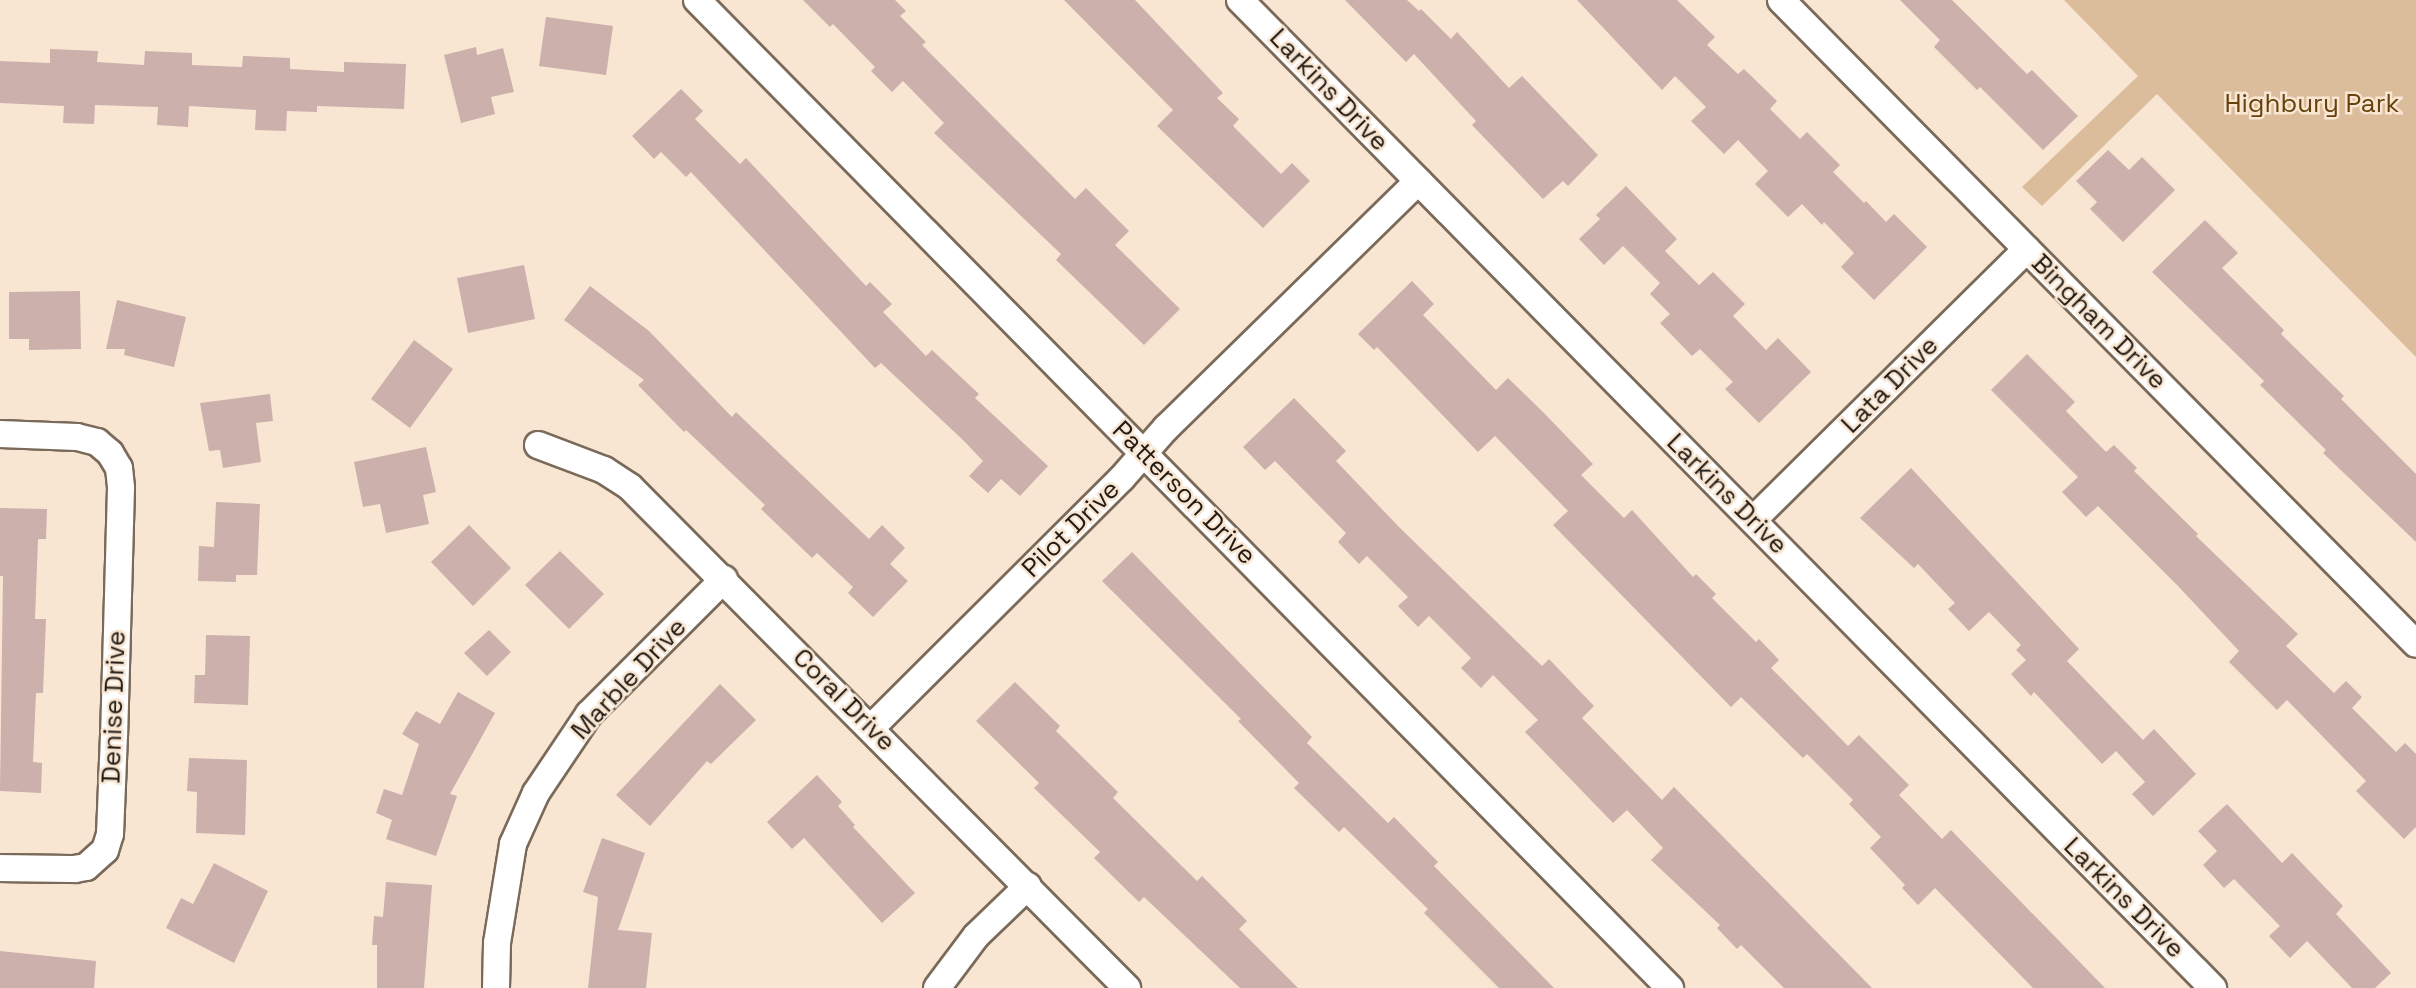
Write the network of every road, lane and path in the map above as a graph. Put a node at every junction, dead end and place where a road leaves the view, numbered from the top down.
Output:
1 (697, 0) edge
2 (1240, 0) edge
3 (1782, 0) edge
4 (1418, 181) junction
5 (2027, 249) junction
6 (0, 434) edge
7 (538, 445) dead end
8 (1144, 452) junction
9 (1753, 520) junction
10 (724, 579) junction
11 (2416, 644) edge
12 (871, 728) junction
13 (0, 868) edge
14 (1028, 886) junction
15 (496, 988) edge
16 (937, 988) edge
17 (1127, 988) edge
18 (1670, 988) edge
19 (2213, 988) edge

1 - 8 street, Patterson Drive
2 - 4 street, Larkins Drive
3 - 5 street, Bingham Drive
4 - 8 street, Pilot Drive
4 - 9 street, Larkins Drive
5 - 9 street, Lata Drive
5 - 11 street, Bingham Drive
6 - 13 street, Denise Drive
7 - 10 street, Coral Drive
8 - 12 street, Pilot Drive
8 - 18 street, Patterson Drive
9 - 19 street, Larkins Drive
10 - 12 street, Coral Drive
10 - 15 street, Marble Drive
12 - 14 street, Coral Drive
14 - 16 street
14 - 17 street, Coral Drive

